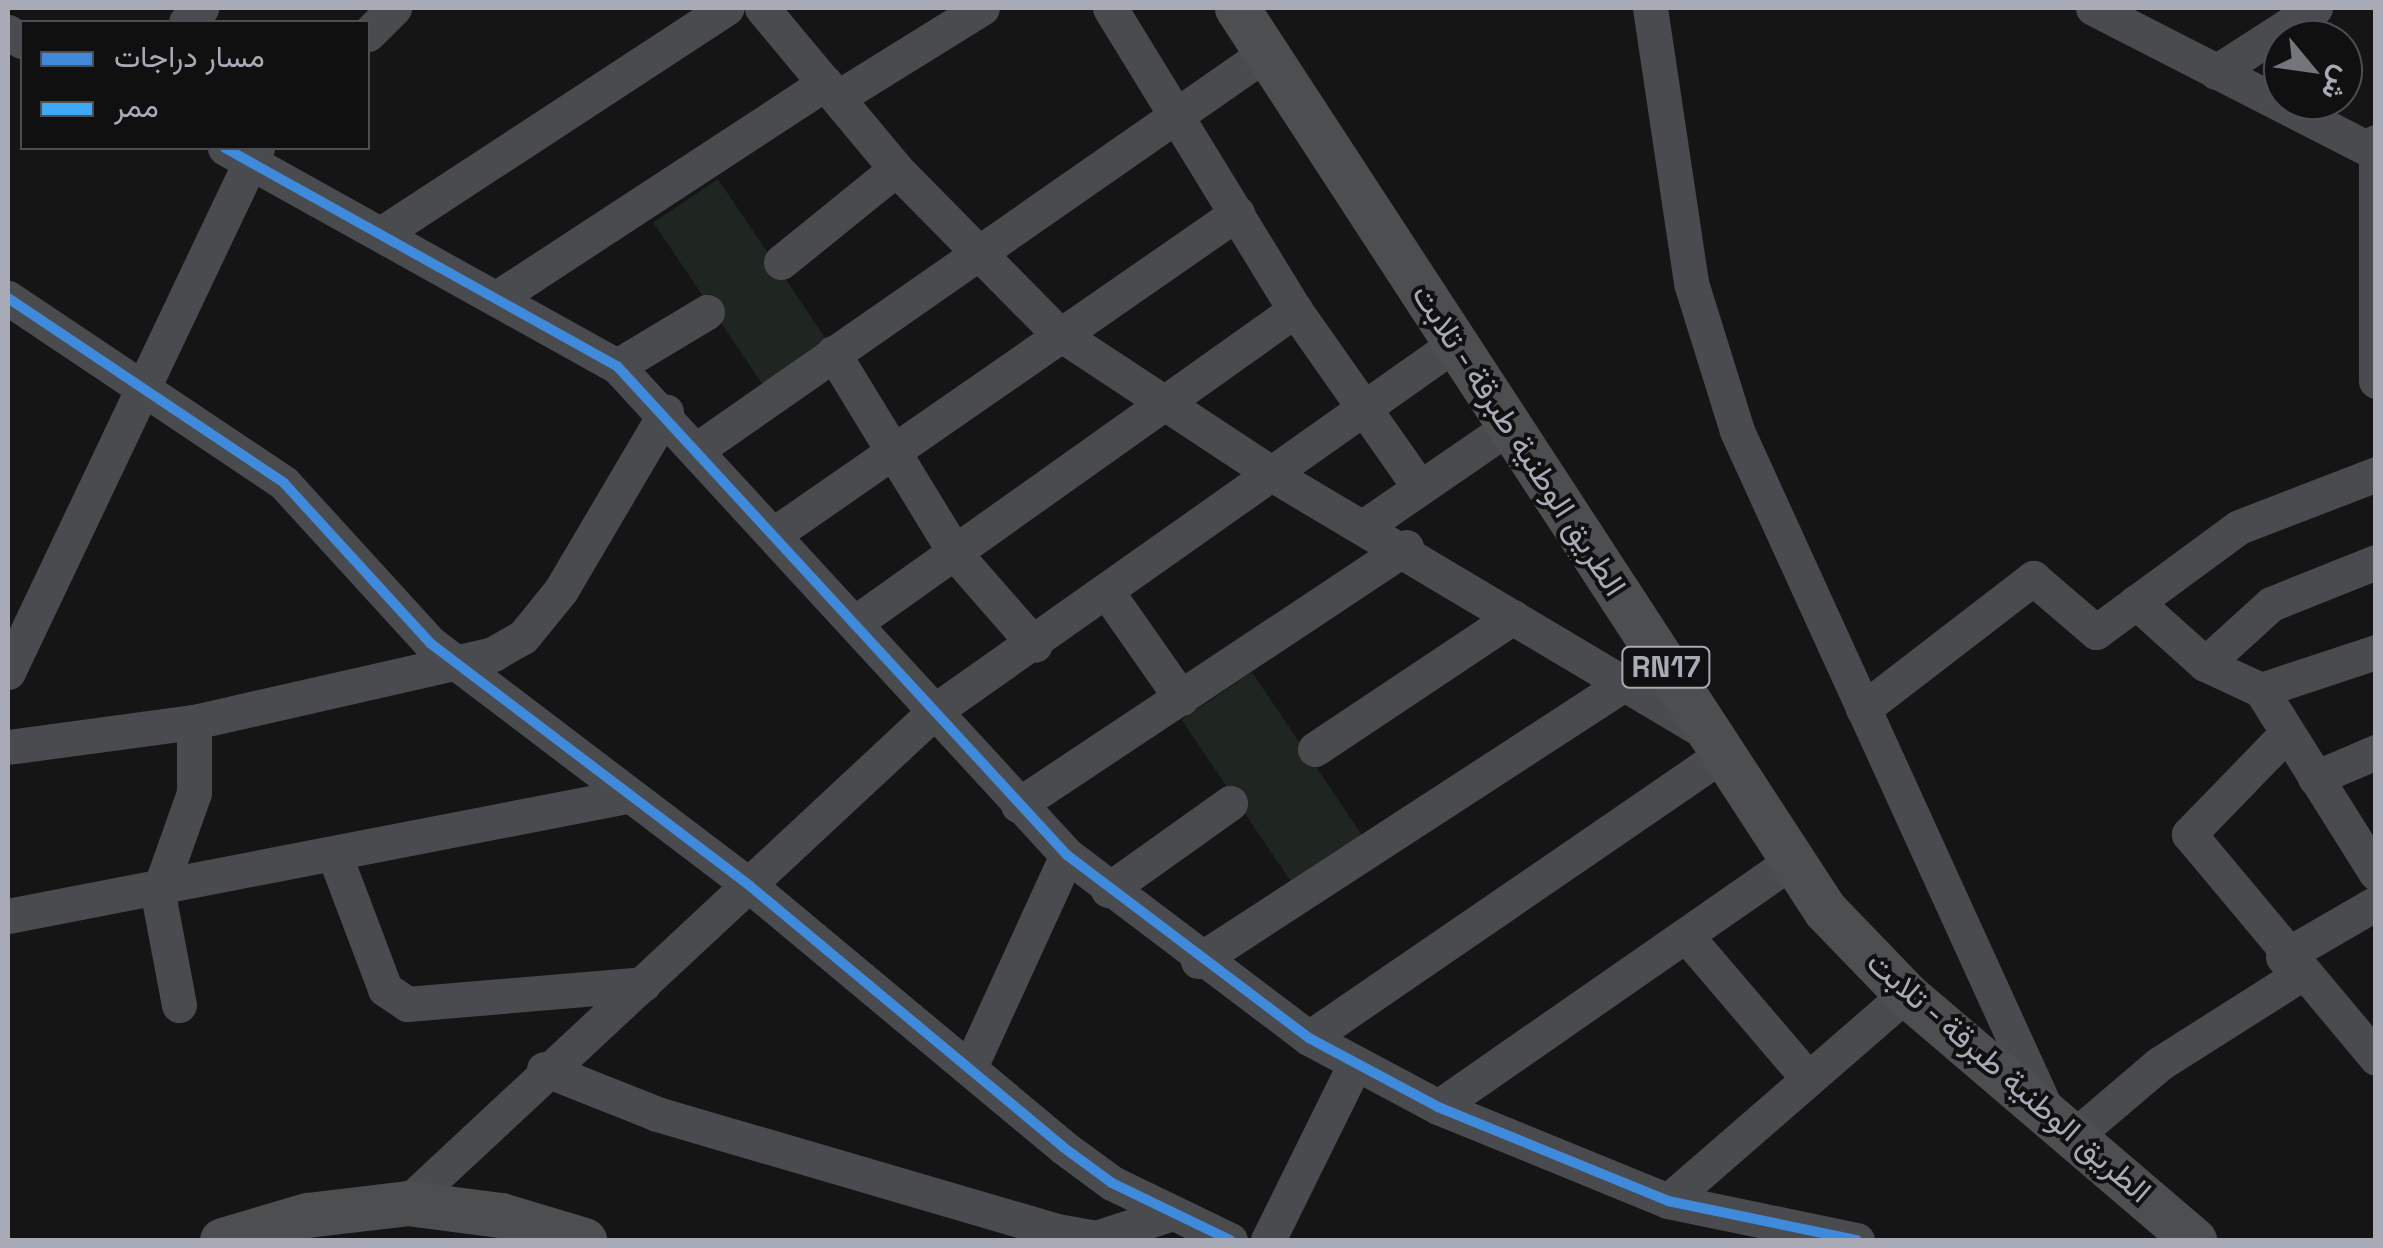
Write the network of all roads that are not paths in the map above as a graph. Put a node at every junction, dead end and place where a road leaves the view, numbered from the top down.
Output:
1 (394, 8) edge
2 (726, 8) edge
3 (762, 8) edge
4 (982, 8) edge
5 (1110, 8) edge
6 (1237, 8) edge
7 (1650, 8) edge
8 (2093, 8) edge
9 (2315, 8) edge
10 (370, 32) edge
11 (1263, 55) junction
12 (2216, 72) junction
13 (833, 90) junction
14 (1174, 110) junction
15 (2376, 142) edge
16 (243, 151) edge
17 (2375, 152) edge
18 (896, 170) junction
19 (2375, 175) edge
20 (1238, 213) junction
21 (381, 234) junction
22 (973, 250) junction
23 (781, 262) dead end
24 (500, 296) junction
25 (8, 298) edge
26 (1295, 310) junction
27 (707, 312) dead end
28 (1057, 332) junction
29 (1456, 343) junction
30 (833, 352) junction
31 (618, 366) junction
32 (2375, 368) edge
33 (2376, 381) edge
34 (138, 383) junction
35 (1167, 406) junction
36 (666, 412) junction
37 (1361, 412) junction
38 (1510, 426) junction
39 (698, 448) junction
40 (892, 454) junction
41 (2376, 474) edge
42 (1275, 476) junction
43 (1418, 485) junction
44 (1366, 525) junction
45 (777, 532) junction
46 (1406, 547) junction
47 (957, 556) junction
48 (2376, 562) edge
49 (1109, 595) junction
50 (2136, 602) junction
51 (1512, 617) junction
52 (856, 622) junction
53 (1035, 645) junction
54 (2376, 652) edge
55 (456, 664) junction
56 (2205, 664) junction
57 (8, 672) edge
58 (1622, 685) junction
59 (2261, 690) junction
60 (1181, 698) junction
61 (1863, 708) junction
62 (936, 710) junction
63 (194, 722) junction
64 (2287, 733) junction
65 (1716, 744) junction
66 (8, 747) edge
67 (1315, 749) dead end
68 (2376, 752) edge
69 (2314, 778) junction
70 (626, 796) junction
71 (1230, 803) dead end
72 (1018, 806) junction
73 (1067, 854) junction
74 (336, 859) junction
75 (1793, 860) junction
76 (2376, 872) edge
77 (750, 886) junction
78 (1108, 890) junction
79 (158, 894) junction
80 (2376, 903) edge
81 (8, 916) edge
82 (1689, 939) junction
83 (1198, 961) junction
84 (2291, 966) junction
85 (643, 984) junction
86 (1906, 994) junction
87 (179, 1005) dead end
88 (1309, 1038) junction
89 (2376, 1058) edge
90 (1354, 1066) junction
91 (970, 1067) junction
92 (544, 1070) junction
93 (1806, 1076) junction
94 (1438, 1107) junction
95 (2061, 1120) junction
96 (1668, 1200) junction
97 (407, 1203) junction
98 (1173, 1212) junction
99 (222, 1240) edge
100 (584, 1240) edge
101 (1230, 1240) edge
102 (1268, 1240) edge
103 (1857, 1240) edge
104 (2194, 1240) edge

1 - 10 street
2 - 21 street
3 - 13 street
4 - 13 street
5 - 14 street
6 - 11 main road, الطريق الوطنية طبرقة - تلابت / RN17
7 - 61 street
8 - 12 street
9 - 12 street
11 - 14 street
11 - 29 main road, الطريق الوطنية طبرقة - تلابت / RN17
12 - 17 street
13 - 18 street
13 - 24 street
14 - 20 street
14 - 22 street
15 - 17 street
16 - 21 street
16 - 34 street
17 - 19 street
18 - 22 street
18 - 23 street
19 - 32 street
20 - 26 street
20 - 28 street
21 - 24 street
22 - 28 street
22 - 30 street
24 - 31 street
25 - 34 street
26 - 35 street
26 - 37 street
27 - 31 street
28 - 35 street
28 - 40 street
29 - 37 street
29 - 38 main road, الطريق الوطنية طبرقة - تلابت / RN17
30 - 39 street
30 - 40 street
31 - 36 street
32 - 33 street
34 - 55 street
34 - 57 street
35 - 42 street
35 - 47 street
36 - 39 street
36 - 55 street
37 - 42 street
37 - 43 street
38 - 43 street
38 - 65 main road, الطريق الوطنية طبرقة - تلابت / RN17
39 - 45 street
40 - 45 street
40 - 47 street
41 - 50 street
42 - 44 street
42 - 49 street
43 - 44 street
44 - 46 street
45 - 52 street
46 - 51 street
46 - 60 street
47 - 52 street
47 - 53 street
48 - 56 street
49 - 53 street
49 - 60 street
50 - 56 street
50 - 61 street
51 - 58 street
51 - 67 street
52 - 62 street
53 - 62 street
54 - 59 street
55 - 63 street
55 - 70 street
56 - 59 street
58 - 65 street
58 - 83 street
59 - 64 street
60 - 72 street
61 - 95 street
62 - 72 street
62 - 77 street
63 - 66 street
63 - 79 street
64 - 69 street
64 - 84 street
65 - 75 main road, الطريق الوطنية طبرقة - تلابت / RN17
65 - 88 street
68 - 69 street
69 - 76 street
70 - 74 street
70 - 77 street
71 - 78 street
72 - 73 street
73 - 78 street
73 - 91 street
74 - 79 street
74 - 85 street
75 - 82 street
75 - 86 main road, الطريق الوطنية طبرقة - تلابت / RN17
77 - 85 street
77 - 91 street
78 - 83 street
79 - 81 street
79 - 87 street
80 - 84 street
82 - 93 street
82 - 94 street
83 - 88 street
84 - 89 street
84 - 95 street
85 - 92 street
86 - 93 street
86 - 95 main road, الطريق الوطنية طبرقة - تلابت / RN17
88 - 90 street
90 - 94 street
90 - 102 street
91 - 98 street
92 - 97 street
92 - 98 street
93 - 96 street
94 - 96 street
95 - 104 main road, الطريق الوطنية طبرقة - تلابت / RN17
96 - 103 street
97 - 99 main road
97 - 100 main road
98 - 101 street

